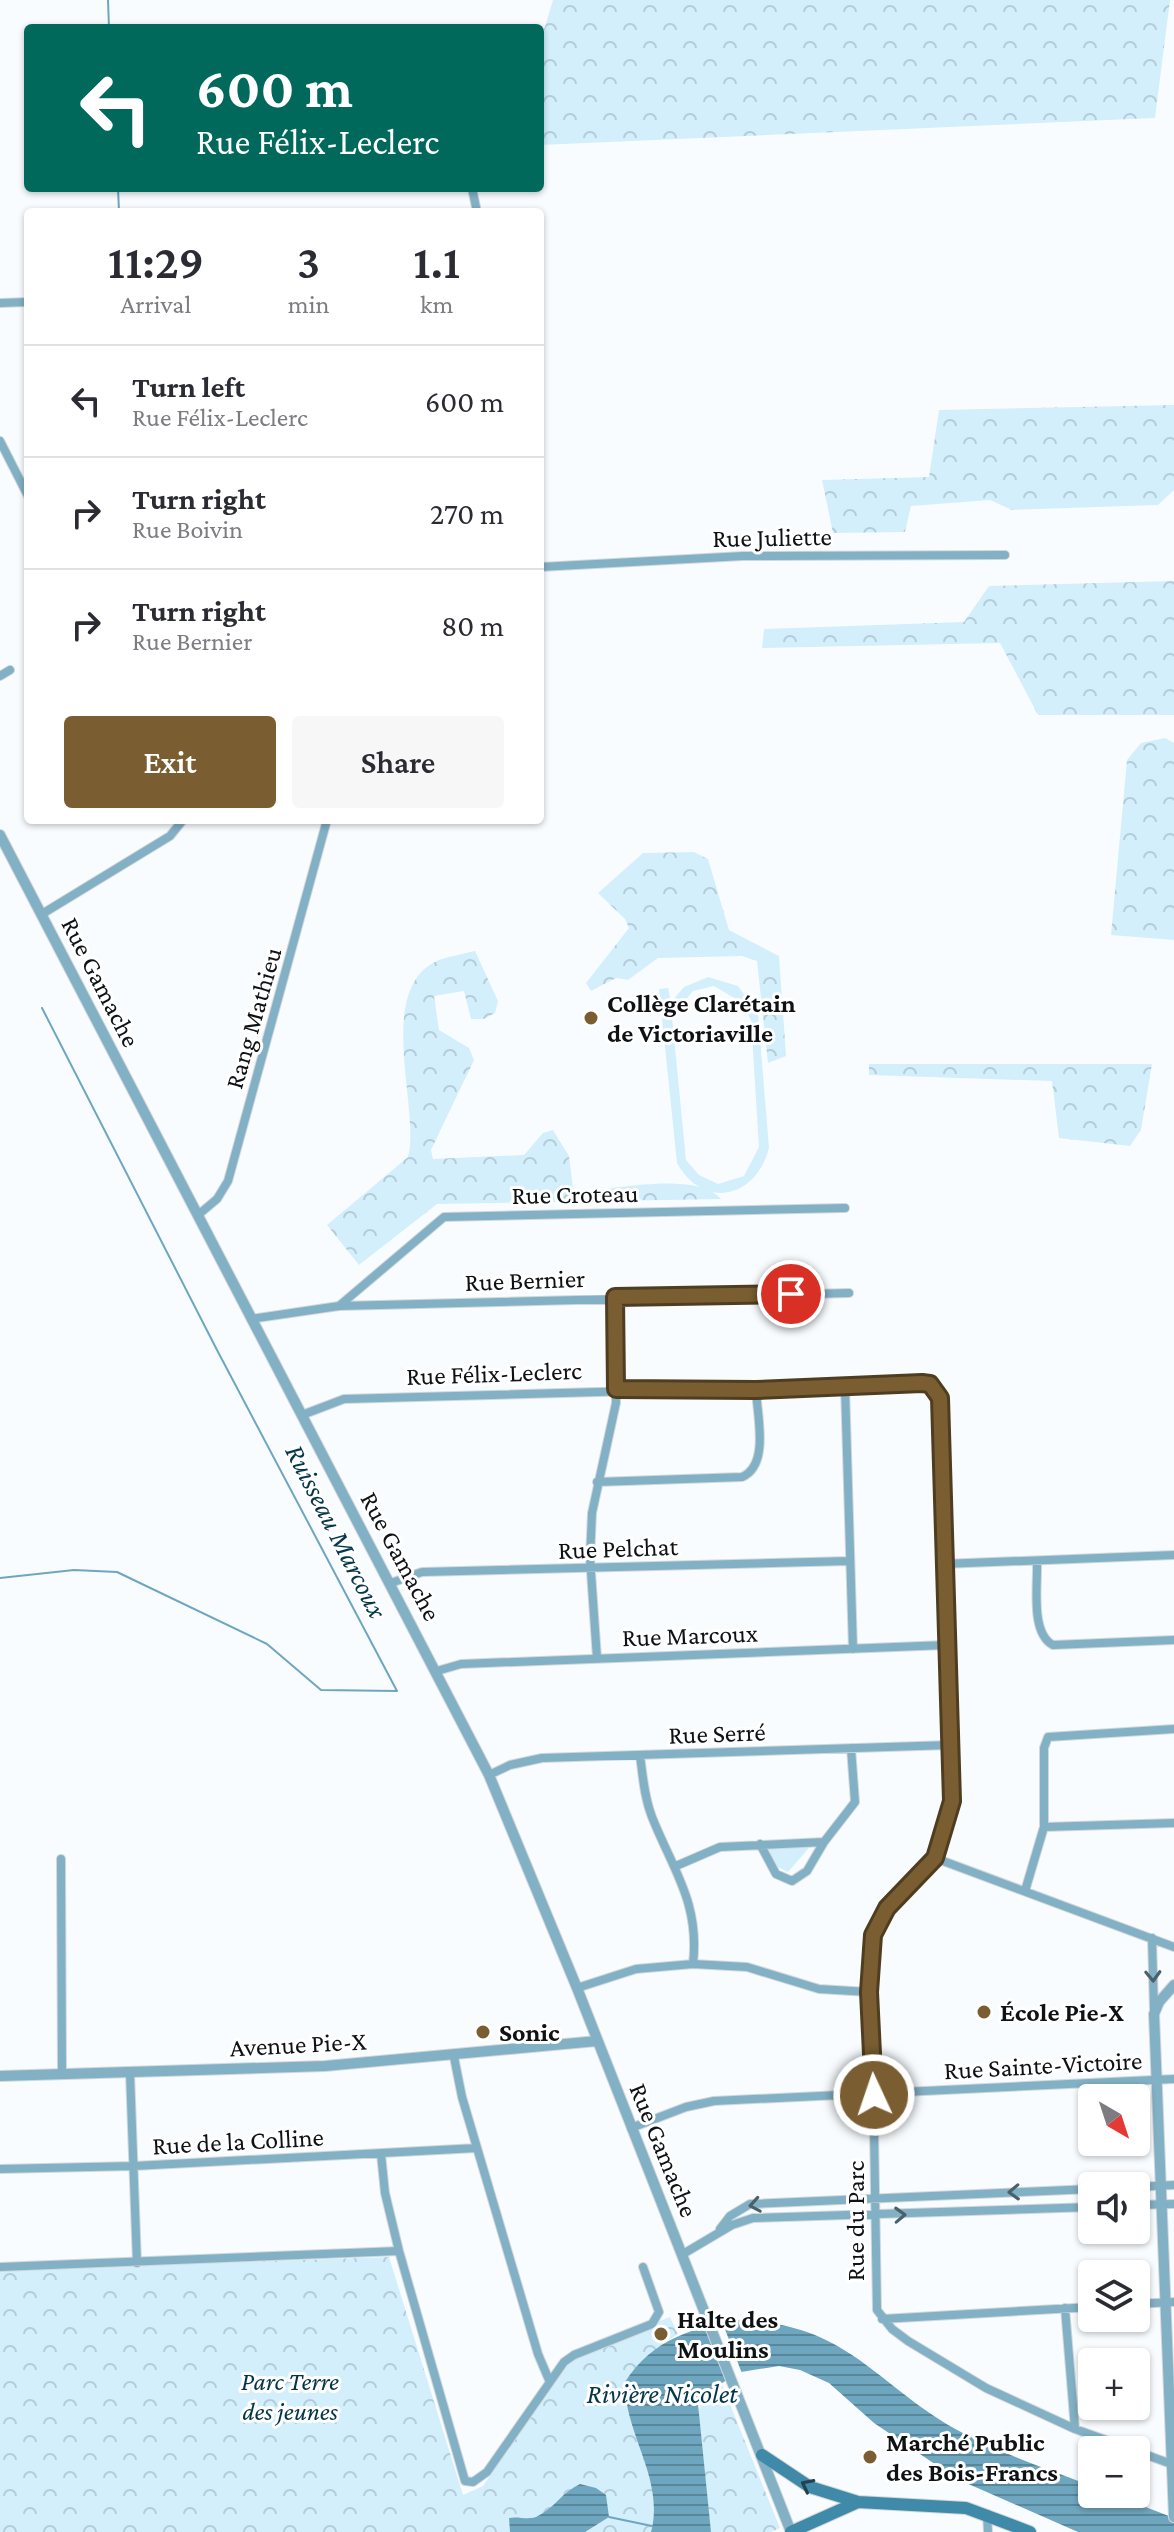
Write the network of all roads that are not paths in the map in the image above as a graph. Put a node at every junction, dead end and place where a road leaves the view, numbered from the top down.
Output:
1 (24, 302) edge
2 (0, 303) edge
3 (0, 441) edge
4 (24, 487) edge
5 (1005, 555) dead end
6 (544, 567) edge
7 (10, 670) dead end
8 (0, 676) edge
9 (181, 824) edge
10 (326, 824) edge
11 (0, 835) edge
12 (42, 914) junction
13 (845, 1208) dead end
14 (198, 1215) junction
15 (849, 1293) dead end
16 (615, 1297) junction
17 (339, 1306) junction
18 (251, 1319) junction
19 (930, 1384) joint
20 (845, 1387) junction
21 (616, 1389) junction
22 (756, 1390) junction
23 (302, 1415) junction
24 (597, 1482) junction
25 (1174, 1555) edge
26 (849, 1561) junction
27 (1037, 1561) junction
28 (942, 1564) junction
29 (591, 1570) junction
30 (391, 1583) junction
31 (1174, 1640) edge
32 (946, 1645) junction
33 (853, 1649) junction
34 (597, 1658) junction
35 (437, 1671) junction
36 (1174, 1729) edge
37 (950, 1745) junction
38 (851, 1748) junction
39 (640, 1756) junction
40 (489, 1775) junction
41 (1174, 1823) edge
42 (1044, 1827) junction
43 (824, 1842) junction
44 (760, 1844) junction
45 (935, 1858) junction
46 (61, 1859) dead end
47 (676, 1866) junction
48 (1025, 1891) junction
49 (1152, 1938) junction
50 (1174, 1947) edge
51 (693, 1964) junction
52 (1174, 1985) edge
53 (577, 1988) junction
54 (869, 1992) junction
55 (1154, 2014) junction
56 (597, 2041) junction
57 (454, 2057) junction
58 (130, 2073) junction
59 (62, 2075) junction
60 (0, 2076) edge
61 (1157, 2079) junction
62 (1174, 2079) edge
63 (874, 2095) junction
64 (631, 2128) junction
65 (477, 2148) junction
66 (381, 2154) junction
67 (134, 2166) junction
68 (0, 2169) edge
69 (1174, 2185) edge
70 (1150, 2186) edge
71 (1161, 2186) junction
72 (1078, 2190) edge
73 (876, 2198) junction
74 (1150, 2204) edge
75 (1162, 2204) junction
76 (1174, 2204) edge
77 (1078, 2208) edge
78 (876, 2215) junction
79 (715, 2236) junction
80 (399, 2251) junction
81 (683, 2254) junction
82 (137, 2263) junction
83 (0, 2267) edge
84 (643, 2267) dead end
85 (1170, 2302) edge
86 (1150, 2303) edge
87 (1065, 2308) junction
88 (1078, 2308) edge
89 (882, 2319) junction
90 (549, 2380) junction
91 (1172, 2407) edge
92 (1075, 2429) junction
93 (1095, 2436) edge
94 (762, 2455) junction
95 (1150, 2456) edge
96 (1173, 2465) edge
97 (858, 2502) junction
98 (1174, 2510) edge
99 (987, 2514) junction
100 (1174, 2517) edge
101 (791, 2532) edge
102 (988, 2532) edge
103 (1030, 2532) edge

1 - 2 street
3 - 4 street
5 - 6 street, Rue Juliette
7 - 8 street
9 - 12 street
10 - 14 street, Rang Mathieu
11 - 12 street, Rue Gamache
12 - 14 street, Rue Gamache
13 - 17 street, Rue Croteau
14 - 18 street, Rue Gamache
15 - 16 street, Rue Bernier
16 - 17 street, Rue Bernier
16 - 21 street
17 - 18 street, Rue Bernier
18 - 23 street, Rue Gamache
19 - 20 street, Rue Félix-Leclerc
19 - 28 street, Rue du Parc
20 - 22 street, Rue Félix-Leclerc
20 - 26 street
21 - 22 street, Rue Félix-Leclerc
21 - 23 street, Rue Félix-Leclerc
21 - 24 street
22 - 24 street
23 - 30 street, Rue Gamache
24 - 29 street
25 - 27 street
26 - 29 street, Rue Pelchat
26 - 33 street
27 - 28 street
27 - 31 street
28 - 32 street, Rue du Parc
29 - 30 street, Rue Pelchat
29 - 34 street
30 - 35 street, Rue Gamache
32 - 33 street, Rue Marcoux
32 - 37 street, Rue du Parc
33 - 34 street, Rue Marcoux
34 - 35 street, Rue Marcoux
35 - 40 street, Rue Gamache
36 - 42 street
37 - 38 street, Rue Serré
37 - 45 street, Rue du Parc
38 - 39 street, Rue Serré
38 - 43 street
39 - 40 street, Rue Serré
39 - 47 street
40 - 53 street, Rue Gamache
41 - 42 street
42 - 48 street
43 - 44 street
43 - 44 street
44 - 47 street
45 - 48 street
45 - 54 street, Rue du Parc
46 - 59 street
47 - 51 street
48 - 49 street
49 - 50 street
49 -> 55 street
51 - 53 street
51 - 54 street
52 - 55 street
53 - 56 street, Rue Gamache
54 - 63 street, Rue du Parc
55 - 61 street
56 - 57 street, Avenue Pie-X
56 - 64 street, Rue Gamache
57 - 58 street, Avenue Pie-X
57 - 65 street
58 - 59 street, Avenue Pie-X
58 - 67 street
59 - 60 street, Avenue Pie-X
61 - 62 street, Rue Sainte-Victoire
61 - 63 street, Rue Sainte-Victoire
61 - 71 street
63 - 64 street, Rue Sainte-Victoire
63 - 73 street, Rue du Parc
64 - 81 street, Rue Gamache
65 - 66 street, Rue de la Colline
65 - 90 street
66 - 67 street, Rue de la Colline
66 - 80 street
67 - 68 street, Rue de la Colline
67 - 82 street
69 - 71 street
70 - 71 street
71 - 75 street
72 -> 73 street
73 - 78 street, Rue du Parc
73 -> 79 street
74 - 75 street
75 - 76 street
75 - 85 street
78 -> 77 street
78 - 79 street
78 - 89 street, Rue du Parc
79 - 81 street
80 - 82 street
80 - 90 street
81 - 94 street, Rue Gamache
82 - 83 street
84 - 90 street
85 - 86 street
85 - 91 street
87 - 88 street
87 - 89 street
87 - 92 street
89 - 92 street
91 - 96 street
92 - 93 street
97 -> 94 main road
94 - 101 street
95 - 96 street
96 - 98 street
97 - 99 main road
97 - 101 main road
98 - 100 street
99 - 102 street
99 - 103 main road

